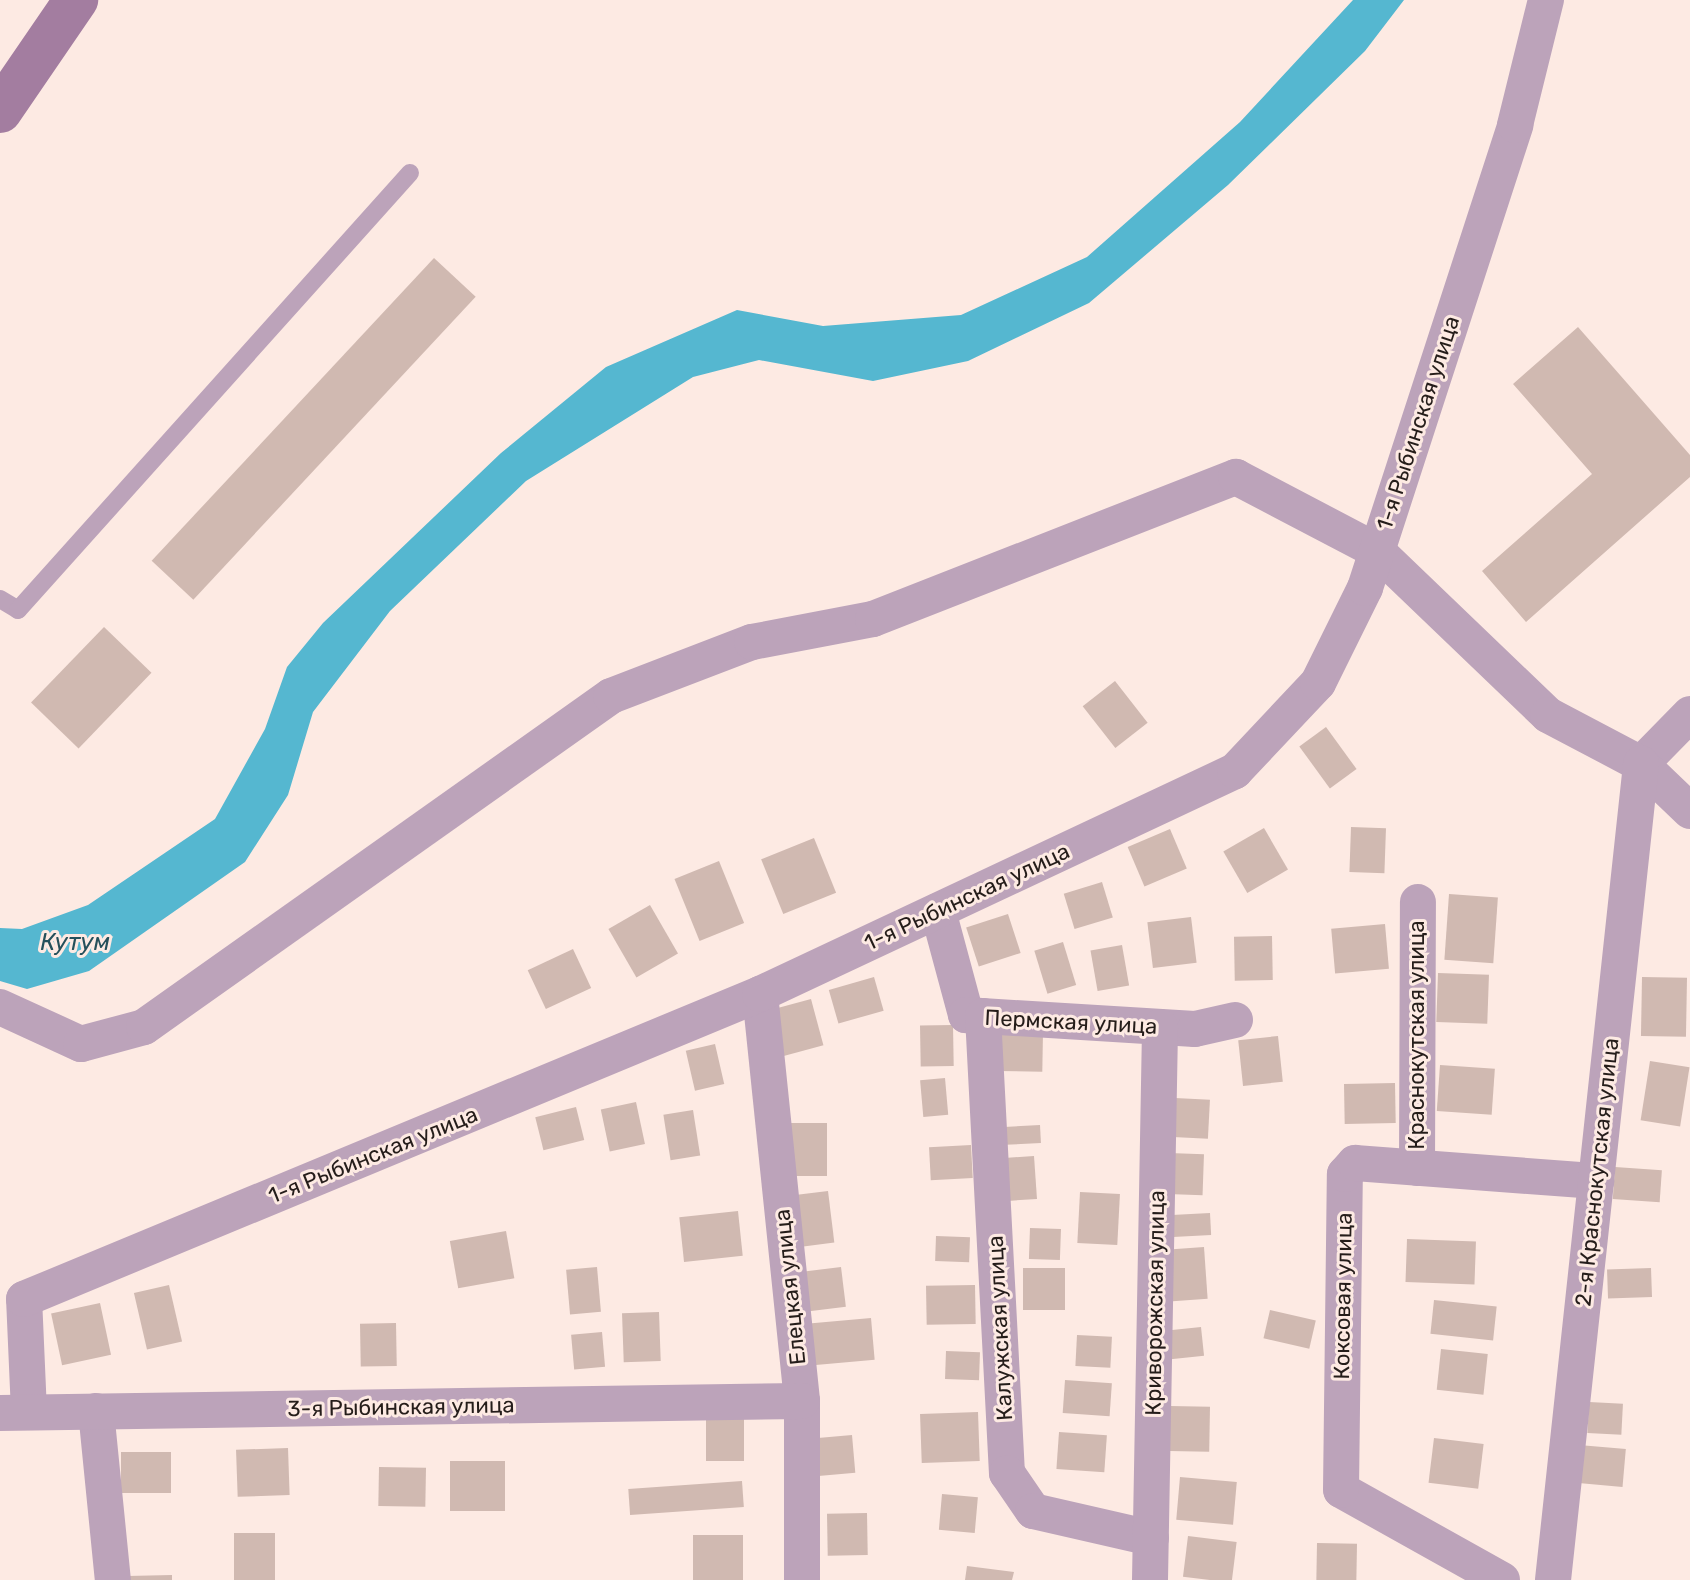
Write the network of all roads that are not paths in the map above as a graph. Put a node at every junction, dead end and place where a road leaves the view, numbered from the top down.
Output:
1 (76, 0) edge
2 (1546, 0) edge
3 (0, 111) edge
4 (410, 173) dead end
5 (1377, 551) junction
6 (0, 599) edge
7 (1690, 714) edge
8 (1641, 764) junction
9 (1690, 811) edge
10 (1418, 902) dead end
11 (938, 911) junction
12 (760, 994) junction
13 (0, 1007) edge
14 (983, 1016) junction
15 (1235, 1020) dead end
16 (1160, 1027) junction
17 (1417, 1168) junction
18 (1596, 1181) junction
19 (802, 1401) junction
20 (96, 1411) junction
21 (14, 1412) edge
22 (1151, 1538) junction
23 (113, 1580) edge
24 (802, 1580) edge
25 (1150, 1580) edge
26 (1502, 1580) edge
27 (1553, 1580) edge

1 - 3 main road
2 - 5 street, 1-я Рыбинская улица
4 - 6 lane
5 - 8 street
5 - 11 street, 1-я Рыбинская улица
5 - 13 street
7 - 8 street
8 - 9 street
8 - 18 street, 2-я Краснокутская улица
10 - 17 street, Краснокутская улица
11 - 12 street, 1-я Рыбинская улица
11 - 14 street, Пермская улица
12 - 19 street, Елецкая улица
12 - 21 street, 1-я Рыбинская улица
14 - 16 street, Пермская улица
14 - 22 street, Калужская улица
15 - 16 street, Пермская улица
16 - 22 street, Криворожская улица
17 - 18 street, Коксовая улица
17 - 26 street, Коксовая улица
18 - 27 street, 2-я Краснокутская улица
19 - 20 street, 3-я Рыбинская улица
19 - 24 street, Елецкая улица
20 - 21 street, 3-я Рыбинская улица
20 - 23 street
22 - 25 street, Криворожская улица

